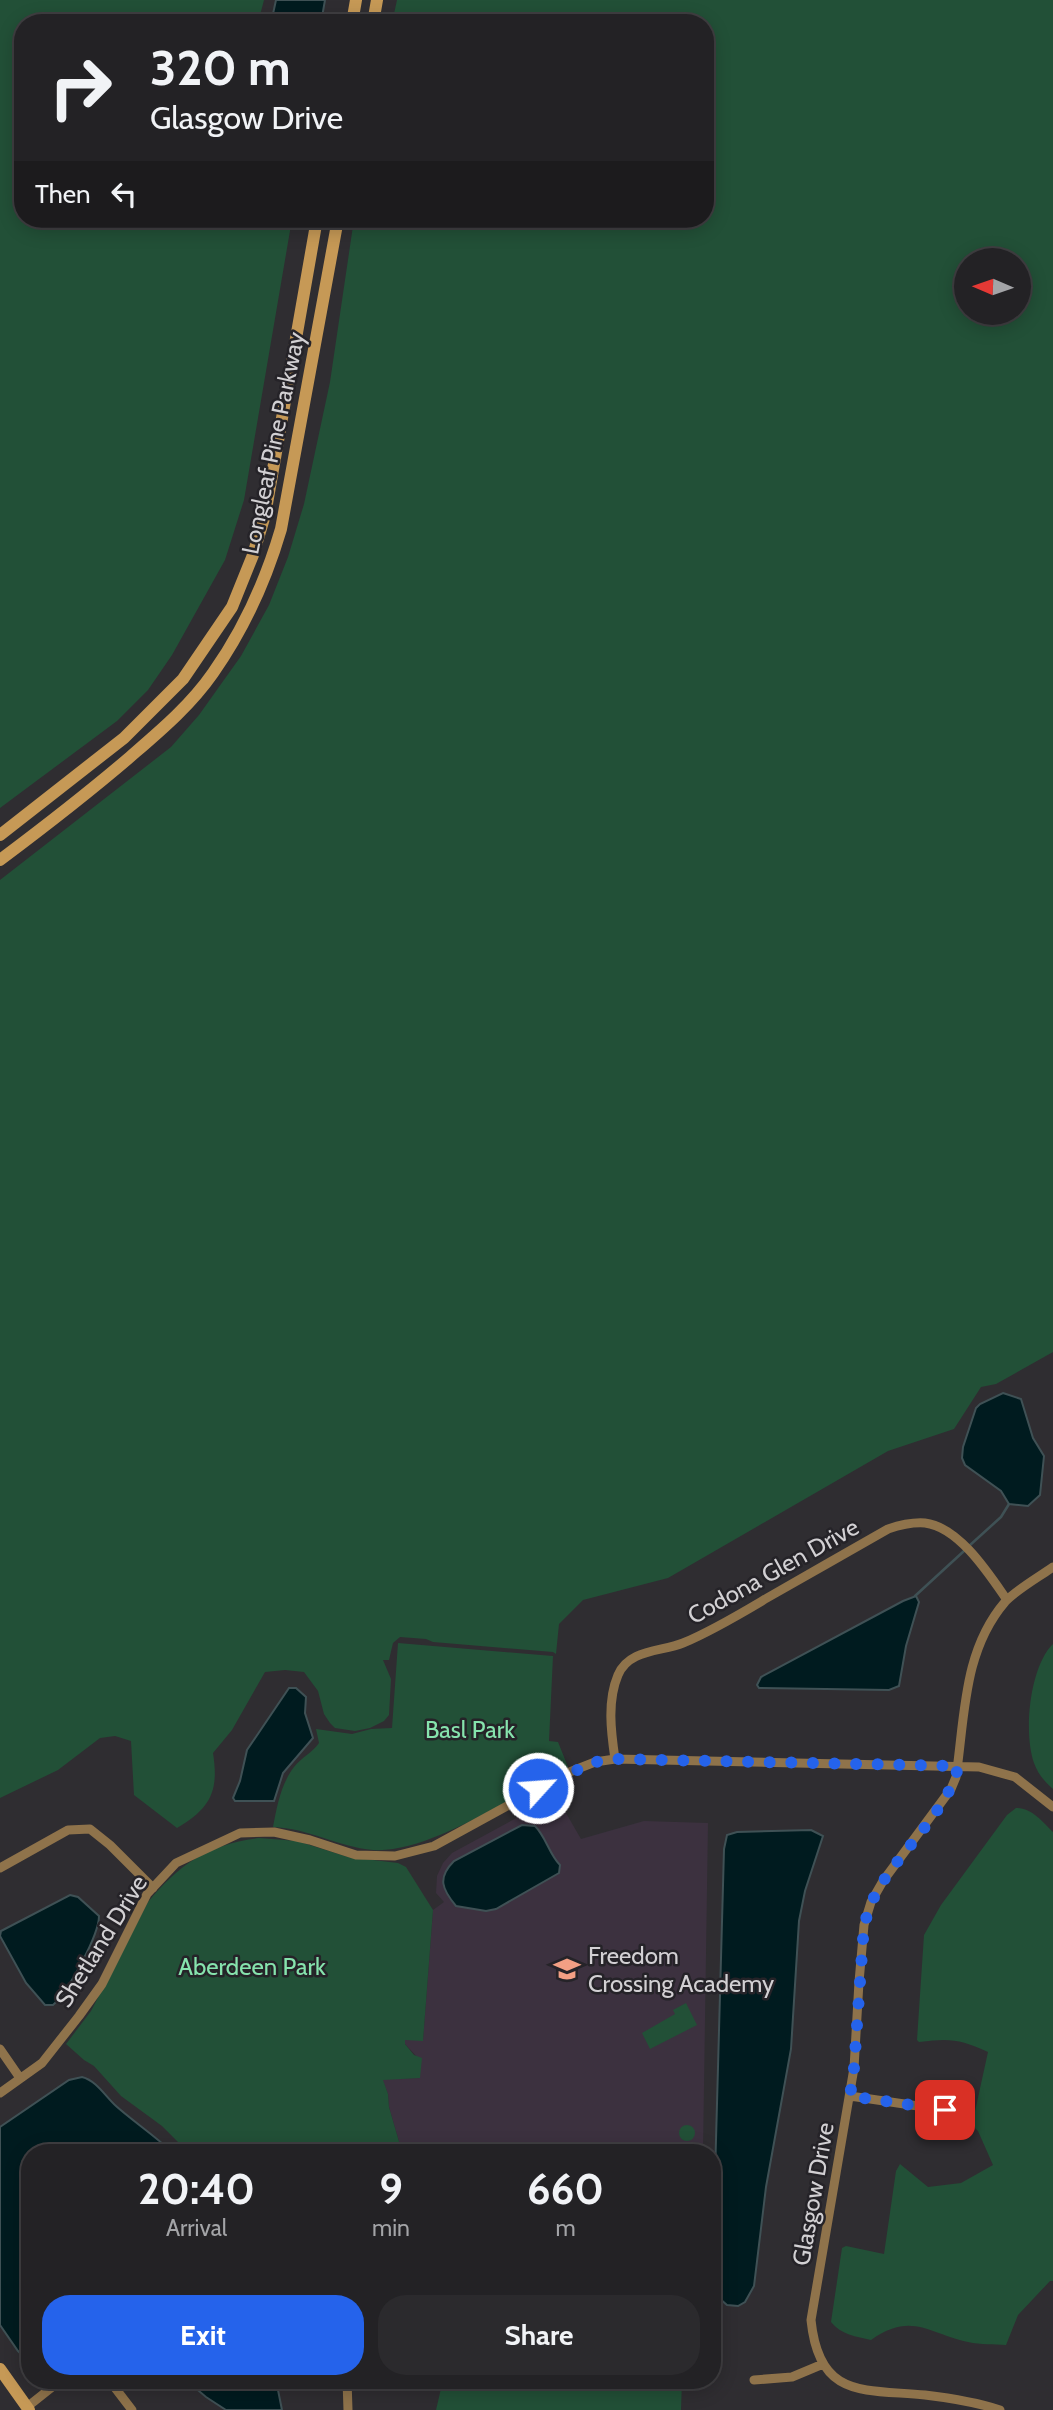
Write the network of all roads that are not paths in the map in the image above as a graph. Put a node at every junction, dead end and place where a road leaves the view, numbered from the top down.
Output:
1 (315, 228) edge
2 (336, 228) edge
3 (0, 835) edge
4 (0, 860) edge
5 (1053, 1567) edge
6 (1007, 1600) junction
7 (615, 1759) junction
8 (958, 1766) junction
9 (1053, 1807) edge
10 (0, 1868) edge
11 (153, 1888) junction
12 (0, 2049) edge
13 (20, 2078) junction
14 (0, 2092) edge
15 (850, 2096) junction
16 (945, 2110) dead end
17 (823, 2364) junction
18 (0, 2369) edge
19 (754, 2379) dead end
20 (50, 2389) edge
21 (116, 2389) edge
22 (347, 2389) edge
23 (28, 2408) edge
24 (132, 2410) edge
25 (348, 2410) edge
26 (1000, 2410) edge

1 - 3 main road, Longleaf Pine Parkway
2 - 4 main road, Longleaf Pine Parkway
5 - 6 street, Glasgow Drive
6 - 7 street, Codona Glen Drive
6 - 8 street, Glasgow Drive
7 - 8 street, Shetland Drive
7 - 11 street, Shetland Drive
8 - 9 street, Shetland Drive
8 - 15 street, Glasgow Drive
10 - 11 street
11 - 13 street, Shetland Drive
12 - 13 street
13 - 14 street, Shetland Drive
15 - 16 street
15 - 17 street, Glasgow Drive
17 - 19 street
17 - 26 street
18 - 23 main road
20 - 23 street
21 - 24 street
22 - 25 street

